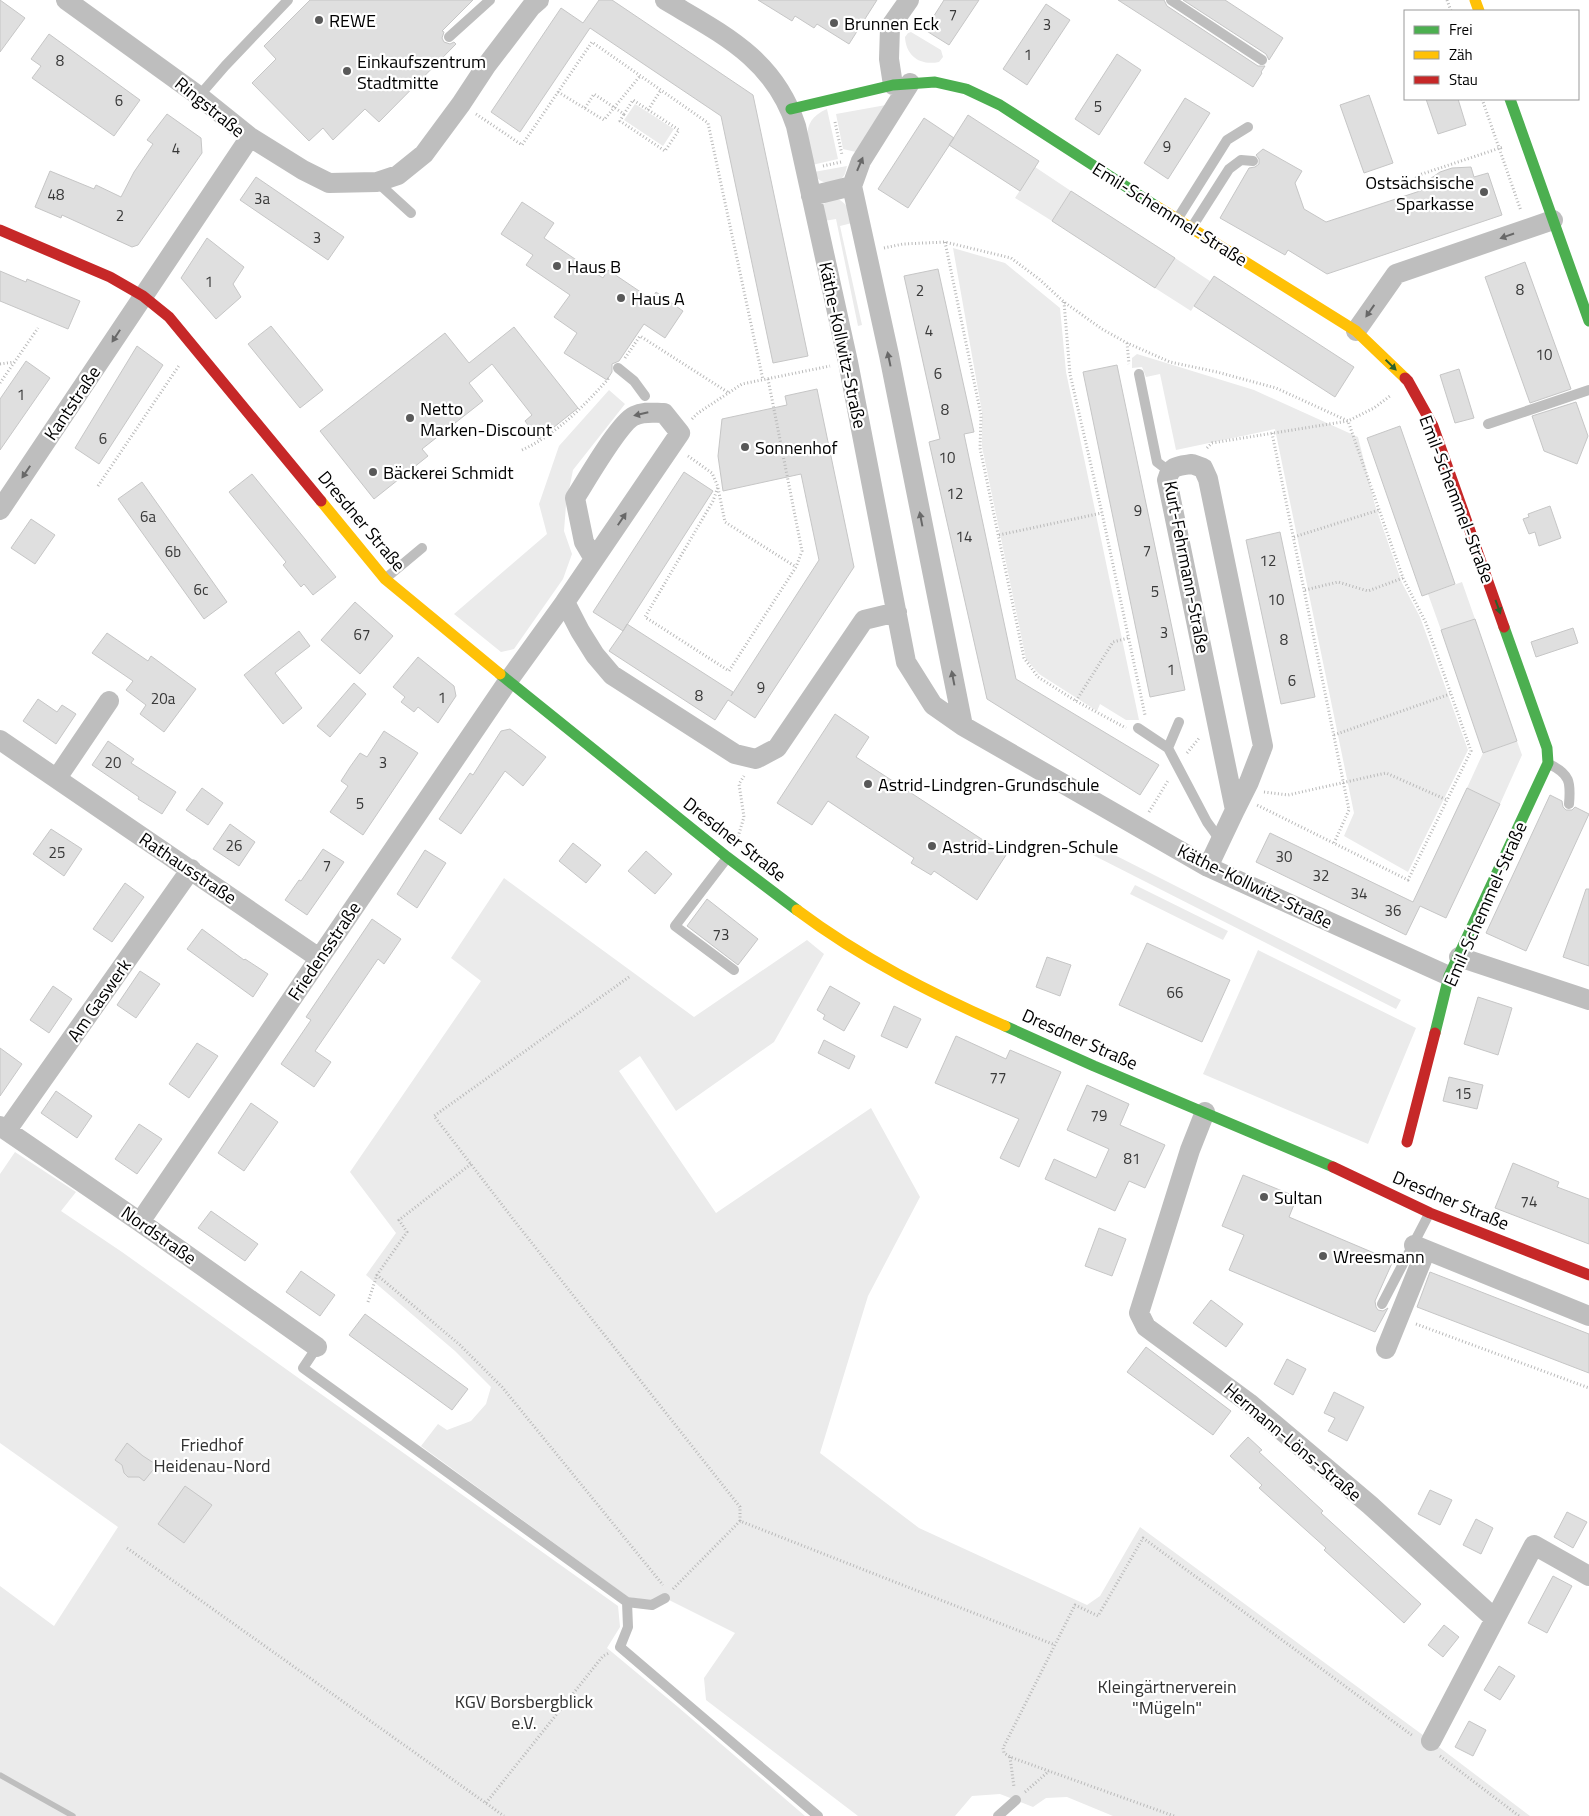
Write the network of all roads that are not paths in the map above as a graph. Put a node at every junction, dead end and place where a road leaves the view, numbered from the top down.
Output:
1 (66, 0) edge
2 (288, 0) edge
3 (490, 0) edge
4 (539, 0) edge
5 (665, 0) edge
6 (909, 0) edge
7 (1171, 0) edge
8 (449, 37) dead end
9 (1262, 60) dead end
10 (902, 84) junction
11 (199, 96) junction
12 (1510, 100) edge
13 (790, 109) junction
14 (1248, 127) dead end
15 (250, 137) junction
16 (1253, 161) dead end
17 (378, 182) junction
18 (852, 186) junction
19 (811, 196) junction
20 (411, 213) dead end
21 (1178, 220) junction
22 (1553, 220) junction
23 (1192, 228) junction
24 (0, 230) edge
25 (143, 296) junction
26 (1589, 320) edge
27 (1356, 331) junction
28 (618, 368) road end
29 (1138, 374) road end
30 (1589, 390) edge
31 (645, 396) dead end
32 (1488, 424) dead end
33 (1169, 471) junction
34 (0, 510) edge
35 (422, 548) dead end
36 (594, 559) junction
37 (385, 579) junction
38 (565, 602) junction
39 (897, 612) junction
40 (508, 681) junction
41 (109, 701) dead end
42 (1179, 722) dead end
43 (963, 726) junction
44 (1138, 728) road end
45 (0, 740) edge
46 (1168, 748) junction
47 (1548, 764) junction
48 (57, 778) junction
49 (1242, 796) junction
50 (1569, 804) dead end
51 (1220, 840) junction
52 (727, 858) junction
53 (1208, 868) junction
54 (191, 869) junction
55 (1458, 957) junction
56 (319, 958) junction
57 (734, 970) dead end
58 (1449, 976) junction
59 (1589, 1000) edge
60 (1205, 1112) junction
61 (3, 1128) edge
62 (1407, 1142) dead end
63 (1430, 1213) junction
64 (140, 1222) junction
65 (1420, 1247) junction
66 (1589, 1276) edge
67 (1382, 1304) dead end
68 (1589, 1316) edge
69 (317, 1347) joint
70 (1386, 1349) dead end
71 (1589, 1576) edge
72 (665, 1598) road end
73 (627, 1602) junction
74 (1495, 1619) junction
75 (1429, 1745) road end
76 (1016, 1800) road end
77 (818, 1816) edge
78 (998, 1816) edge

1 - 11 street, Ringstraße
2 - 11 lane
3 - 8 lane
4 - 17 street
5 - 13 street, Käthe-Kollwitz-Straße
6 - 10 street
7 - 9 lane
10 - 13 street, Emil-Schemmel-Straße
18 -> 10 street
10 - 21 street, Emil-Schemmel-Straße
11 - 15 street, Ringstraße
12 - 22 street
13 - 19 street, Käthe-Kollwitz-Straße
14 - 21 lane
15 - 17 street
15 - 25 street, Ringstraße
16 - 23 lane
17 - 20 lane
18 - 19 street
43 -> 18 street
19 - 39 street, Käthe-Kollwitz-Straße
21 - 23 street, Emil-Schemmel-Straße
22 - 26 street
22 -> 27 street
23 - 27 street, Emil-Schemmel-Straße
24 - 25 street, Dresdner Straße
25 -> 34 street, Kantstraße
25 - 37 street, Dresdner Straße
27 -> 47 street, Emil-Schemmel-Straße
28 - 31 lane
29 - 33 lane
30 - 32 lane
33 - 49 street, Kurt-Fehrmann-Straße
33 - 49 street, Kurt-Fehrmann-Straße
35 - 37 lane
36 -> 36 street, Friedensstraße
36 - 38 street, Friedensstraße
37 - 40 street, Dresdner Straße
38 - 39 street
38 - 40 street, Friedensstraße
39 - 43 street, Käthe-Kollwitz-Straße
40 - 52 street, Dresdner Straße
40 - 56 street, Friedensstraße
41 - 48 street
42 - 46 lane
43 - 53 street, Käthe-Kollwitz-Straße
44 - 46 lane
45 - 48 street, Rathausstraße
46 - 51 lane
47 - 50 lane
47 - 55 street, Emil-Schemmel-Straße
48 - 54 street, Rathausstraße
49 - 51 street, Kurt-Fehrmann-Straße
51 - 53 street, Kurt-Fehrmann-Straße
52 - 57 lane
52 - 60 street, Dresdner Straße
53 - 58 street, Käthe-Kollwitz-Straße
54 - 56 street, Rathausstraße
54 - 61 street, Am Gaswerk
55 - 58 street, Emil-Schemmel-Straße
55 - 59 street
56 - 64 street, Friedensstraße
58 - 62 street, Emil-Schemmel-Straße
60 - 63 street, Dresdner Straße
60 - 74 street, Hermann-Löns-Straße
61 - 64 street, Nordstraße
63 - 65 lane
63 - 66 street, Dresdner Straße
64 - 69 street, Nordstraße
65 - 67 lane
65 - 68 street
65 - 70 street
69 - 73 lane
71 - 74 street
72 - 73 lane
73 - 77 lane
74 - 75 street
76 - 78 lane

